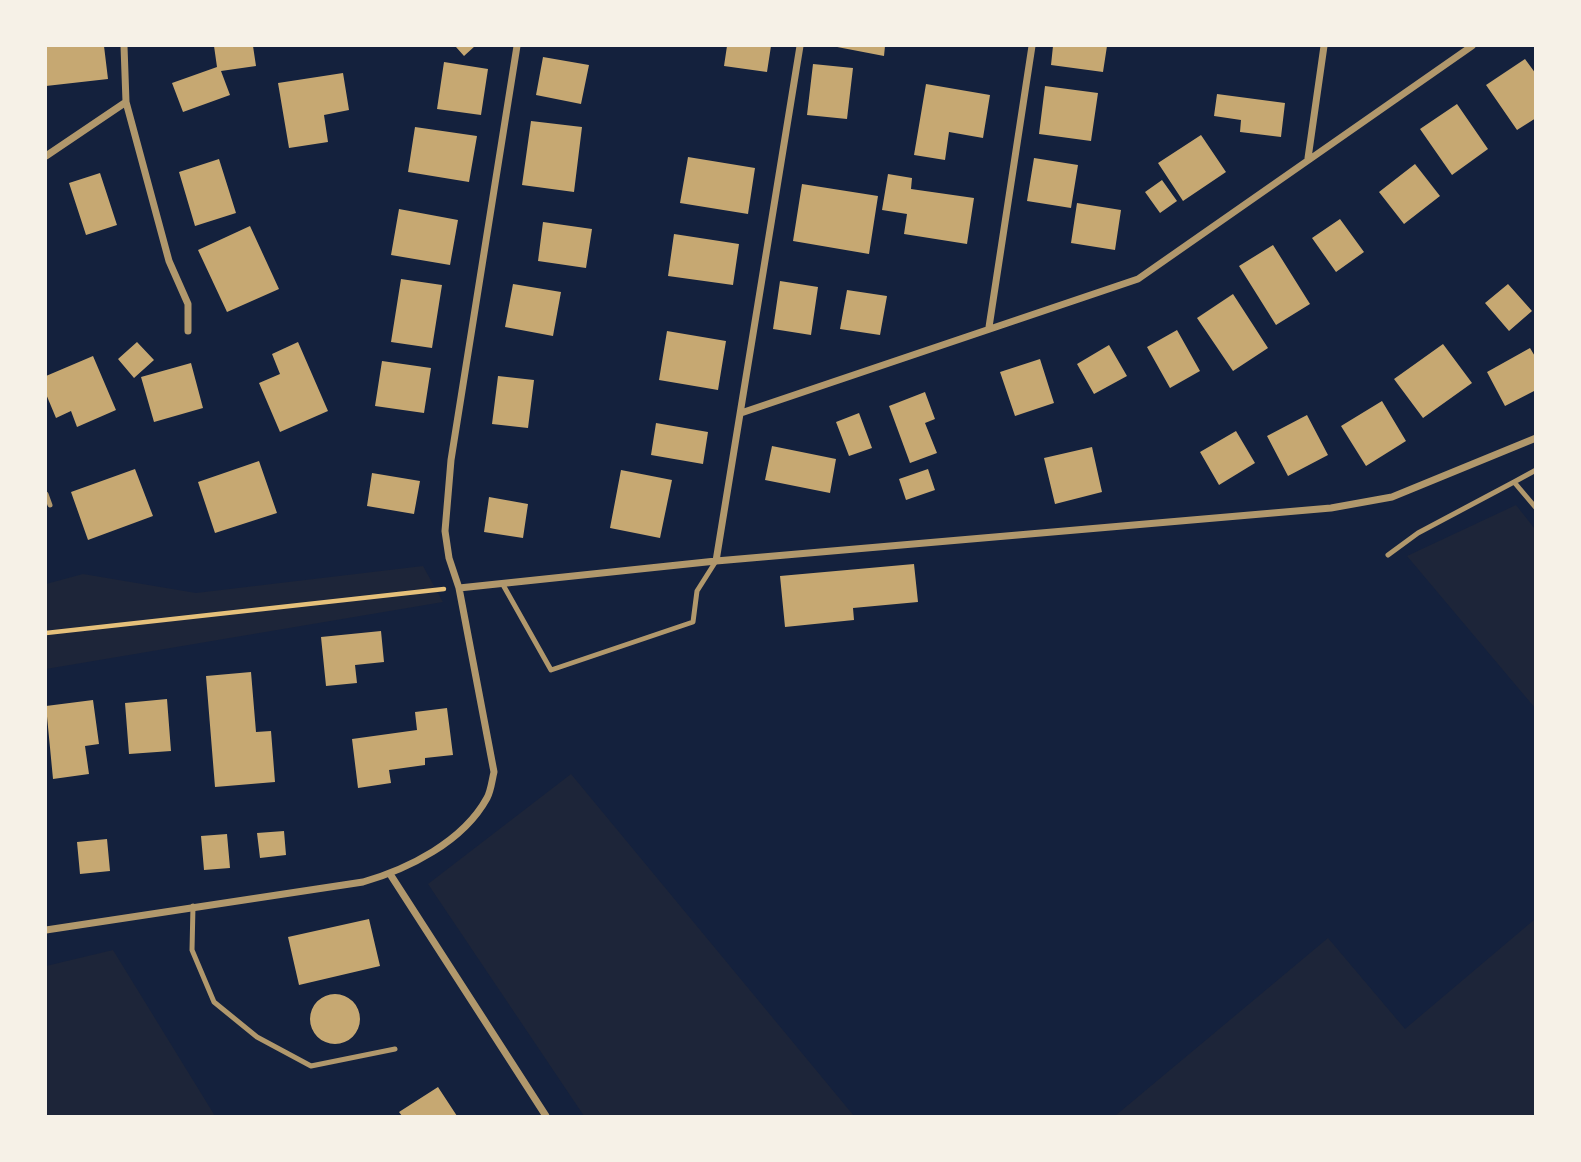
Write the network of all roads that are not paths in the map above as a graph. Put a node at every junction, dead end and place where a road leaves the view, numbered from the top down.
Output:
1 (124, 46) edge
2 (517, 46) edge
3 (800, 46) edge
4 (1032, 46) edge
5 (1324, 46) edge
6 (1472, 46) edge
7 (126, 102) junction
8 (46, 156) edge
9 (1308, 158) junction
10 (989, 327) junction
11 (188, 331) dead end
12 (741, 413) junction
13 (1535, 438) edge
14 (1535, 470) edge
15 (1514, 482) junction
16 (46, 494) edge
17 (50, 505) dead end
18 (1535, 508) edge
19 (1388, 555) dead end
20 (716, 561) junction
21 (502, 583) junction
22 (459, 587) junction
23 (390, 874) junction
24 (193, 906) junction
25 (46, 930) edge
26 (395, 1049) dead end
27 (546, 1116) edge

1 - 7 street
2 - 22 street
3 - 12 street
4 - 10 street
5 - 9 street
6 - 9 street
7 - 8 street
7 - 11 street
9 - 10 street
10 - 12 street
12 - 20 street
13 - 20 street
14 - 15 lane
15 - 18 lane
15 - 19 lane
16 - 17 lane
20 - 21 street
20 - 21 lane
21 - 22 street
22 - 23 street
23 - 24 street
23 - 27 street
24 - 25 street
24 - 26 lane

